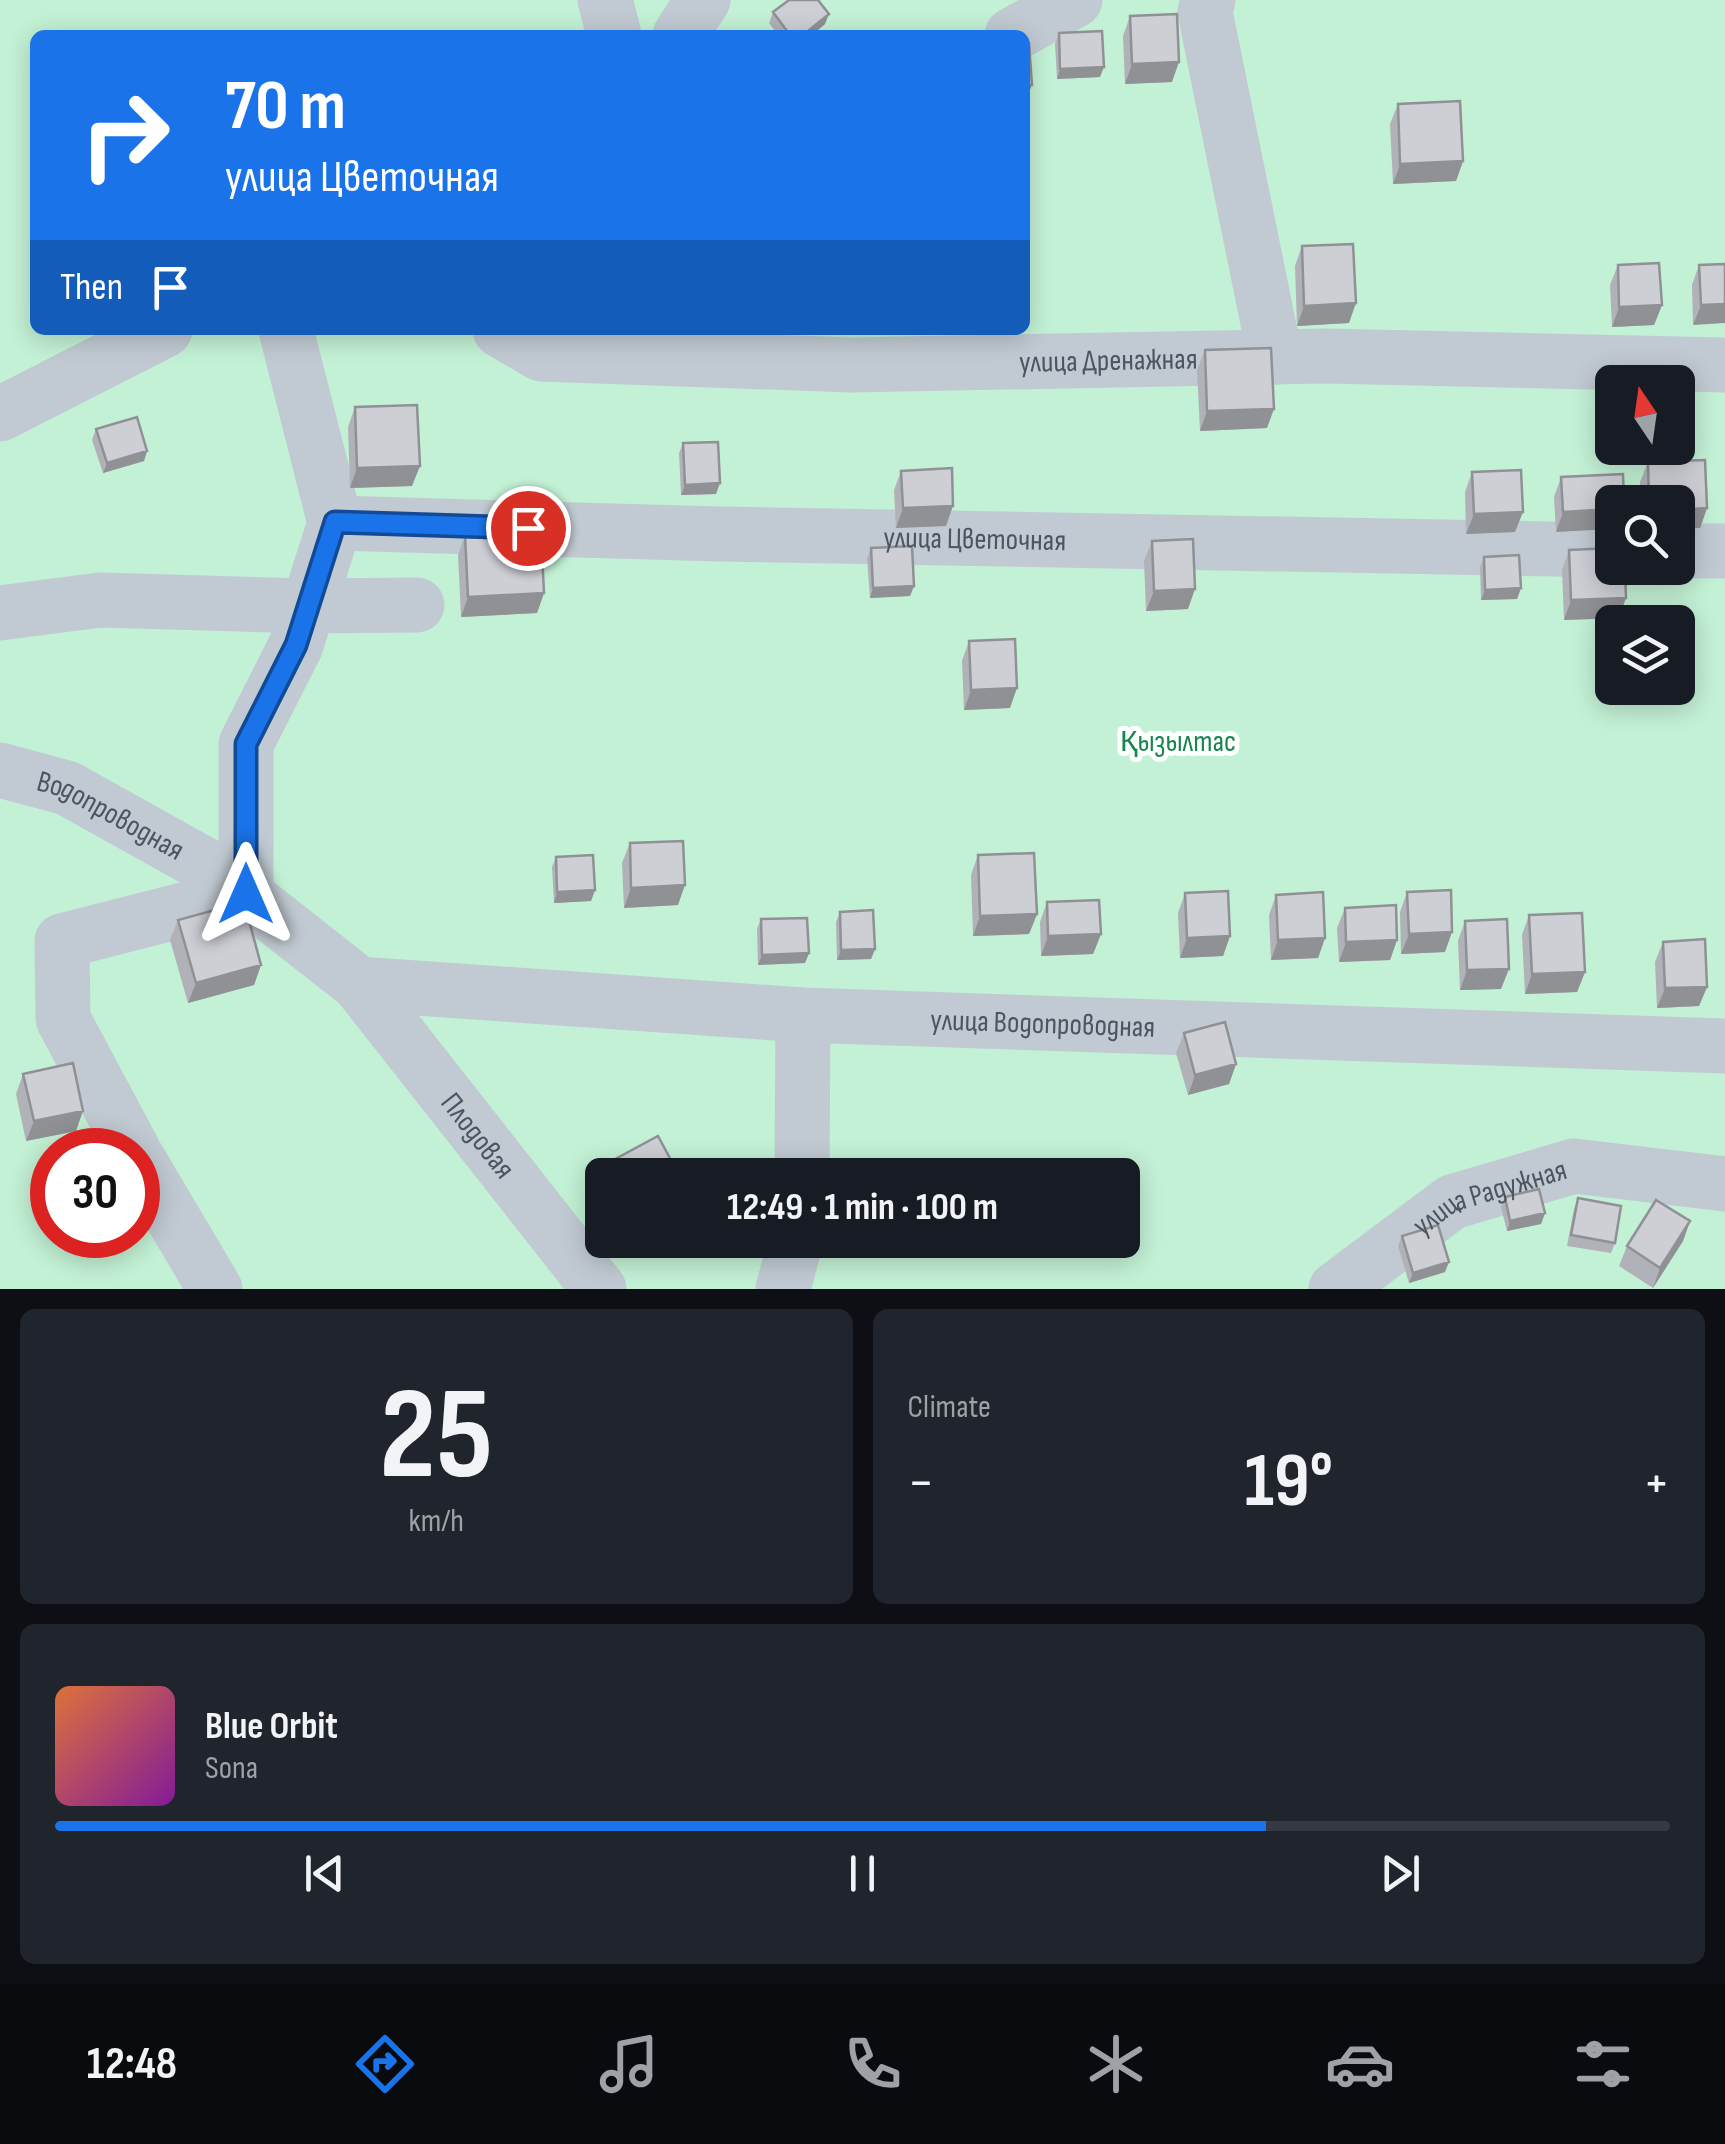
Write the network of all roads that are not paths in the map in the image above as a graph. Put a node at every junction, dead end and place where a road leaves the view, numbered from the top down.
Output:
1 (605, 0) edge
2 (703, 0) edge
3 (1075, 0) edge
4 (1208, 0) edge
5 (613, 30) edge
6 (683, 30) edge
7 (1021, 30) edge
8 (155, 335) edge
9 (287, 335) edge
10 (509, 335) edge
11 (1276, 357) junction
12 (1725, 365) edge
13 (0, 414) edge
14 (335, 522) junction
15 (1595, 550) edge
16 (1695, 551) edge
17 (1725, 551) edge
18 (418, 604) dead end
19 (308, 606) junction
20 (0, 614) edge
21 (0, 770) edge
22 (246, 894) junction
23 (359, 984) junction
24 (803, 1015) junction
25 (1725, 1046) edge
26 (121, 1128) edge
27 (802, 1158) edge
28 (1725, 1184) edge
29 (160, 1197) edge
30 (791, 1258) edge
31 (214, 1289) edge
32 (599, 1289) edge
33 (783, 1289) edge
34 (1336, 1289) edge

1 - 5 street
2 - 6 street
3 - 7 street
4 - 11 street
8 - 13 street
9 - 14 street
10 - 11 street, улица Дренажная
11 - 12 street, улица Дренажная
14 - 15 street, улица Цветочная
14 - 19 street
16 - 17 street
18 - 19 street
19 - 20 street
19 - 22 street
21 - 22 street, Водопроводная
22 - 23 street, Водопроводная
22 - 26 street
23 - 24 street, улица Водопроводная
23 - 32 street, Плодовая
24 - 25 street, улица Водопроводная
24 - 27 street
28 - 34 street, улица Радужная
29 - 31 street
30 - 33 street

